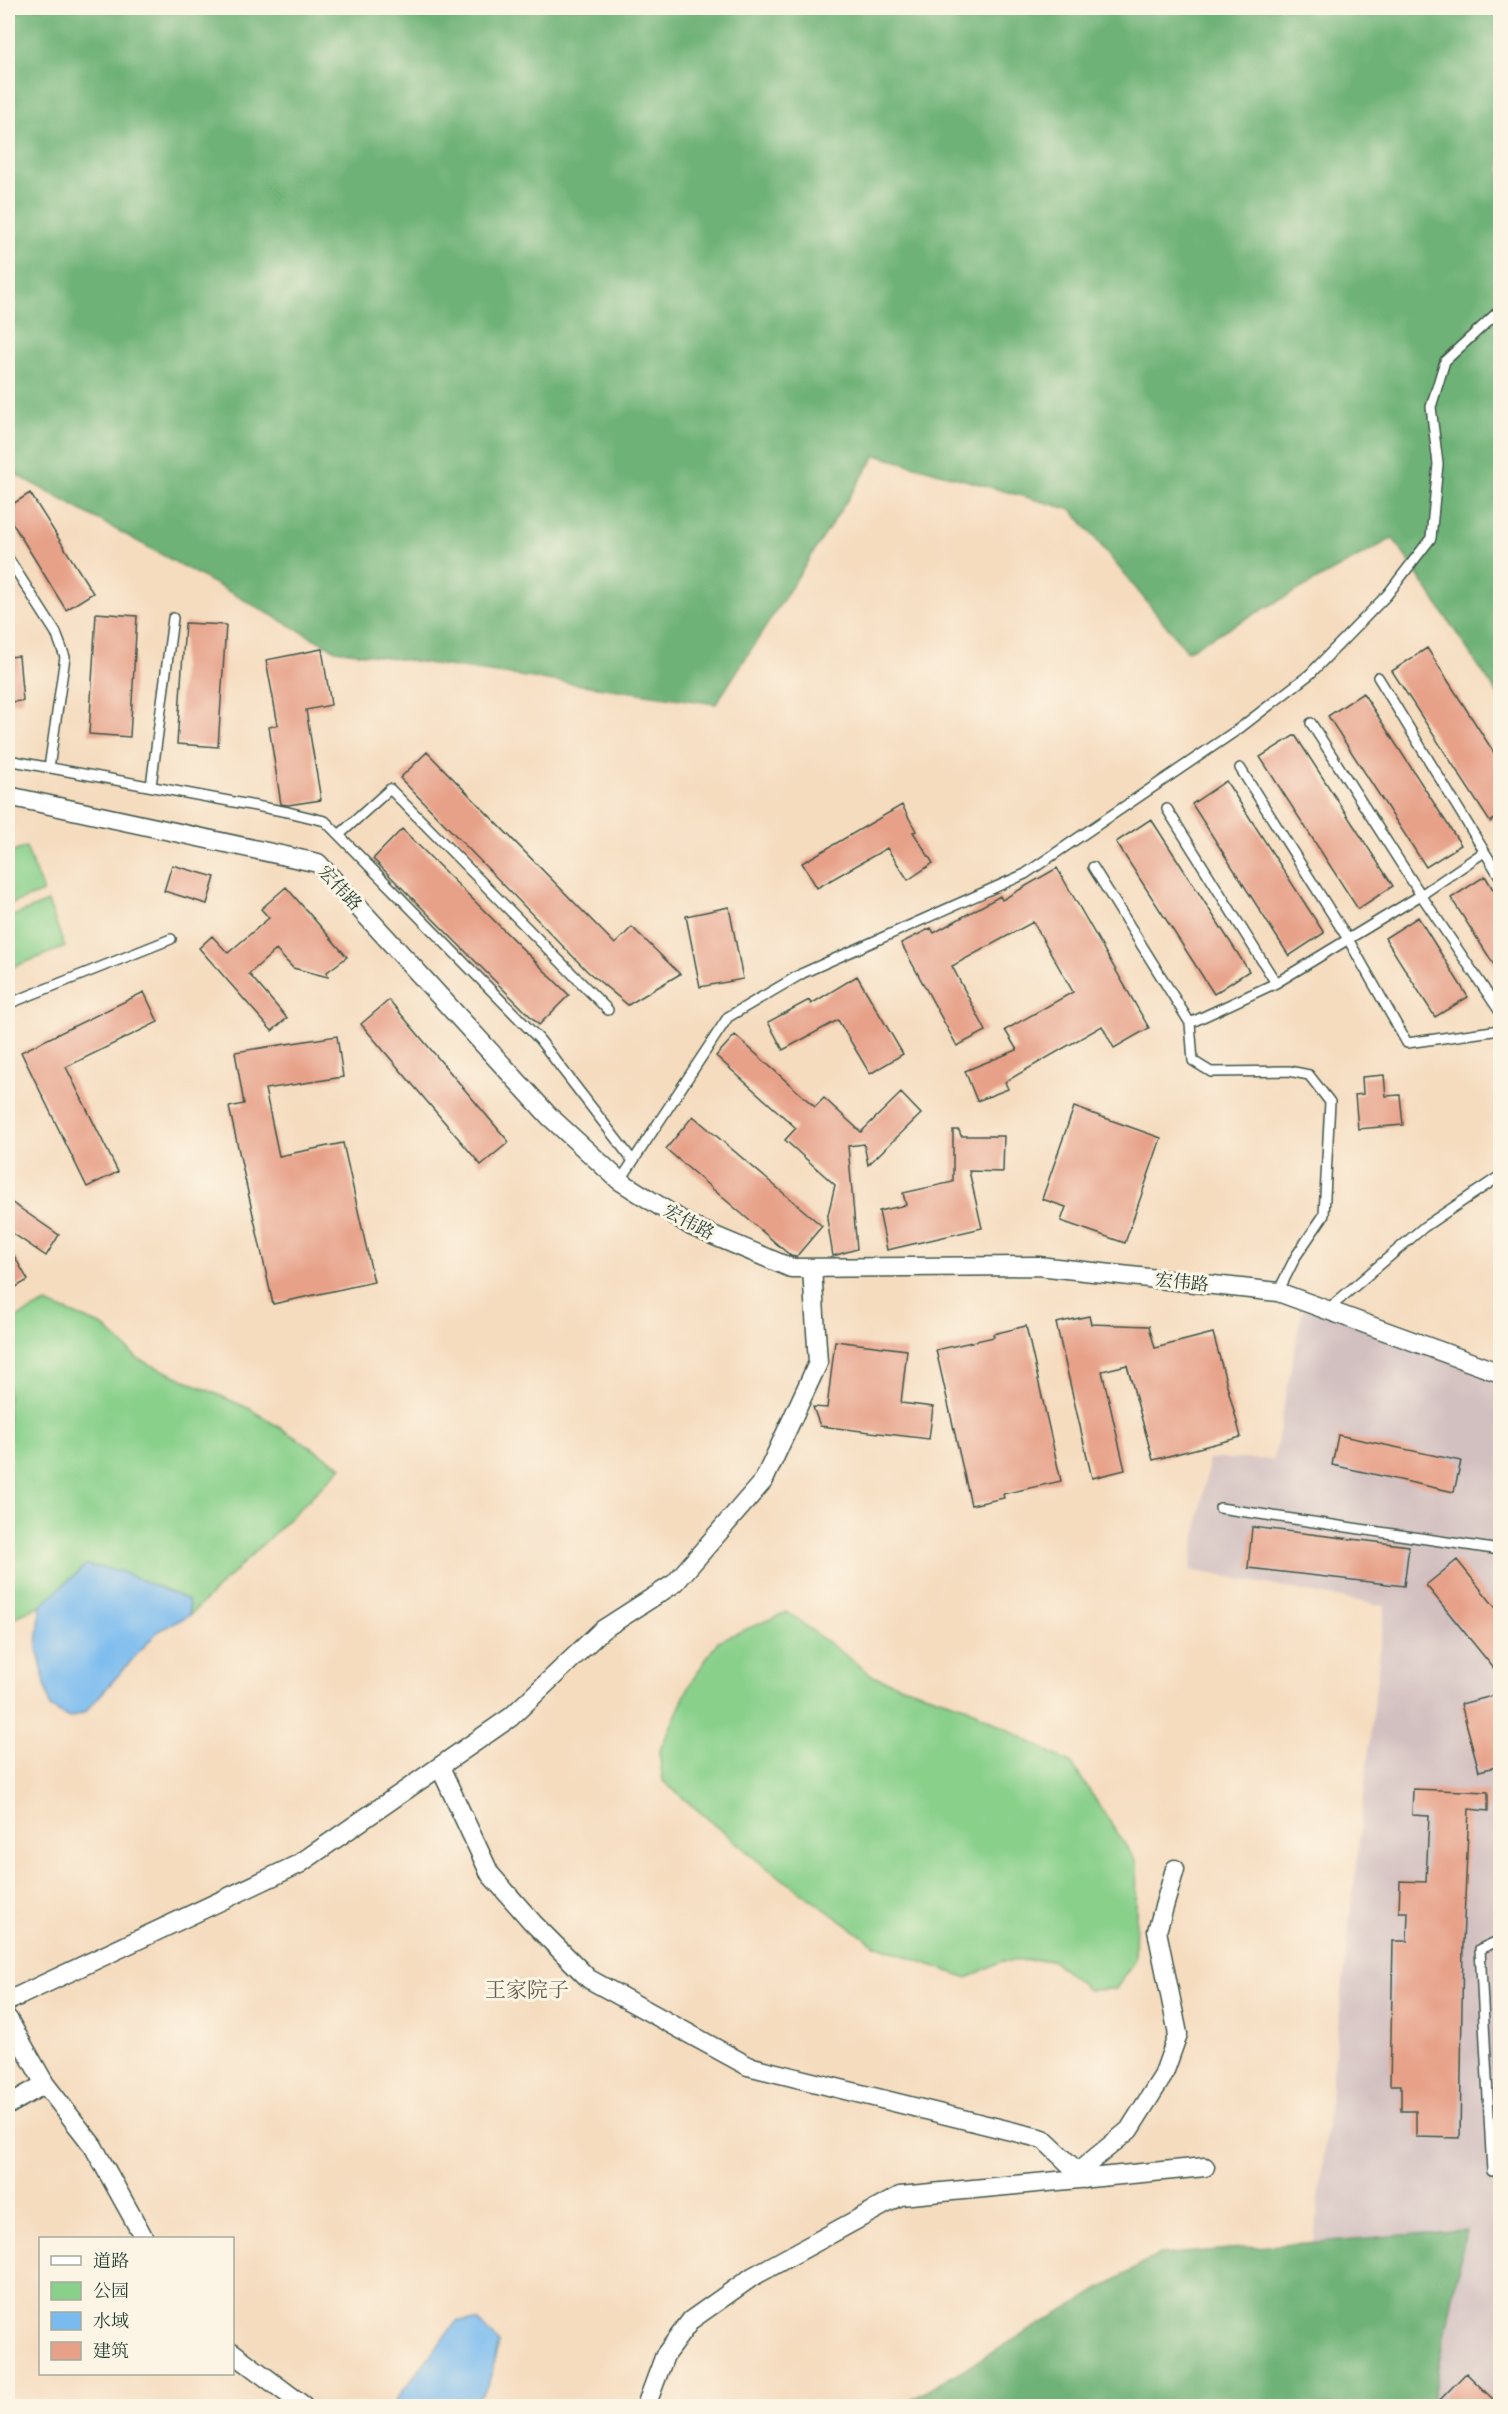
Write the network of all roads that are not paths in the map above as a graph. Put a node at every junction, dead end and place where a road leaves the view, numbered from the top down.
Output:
1 (1500, 310) edge
2 (8, 558) edge
3 (173, 618) dead end
4 (1378, 677) dead end
5 (1311, 723) dead end
6 (8, 760) edge
7 (49, 768) junction
8 (1240, 768) dead end
9 (151, 786) junction
10 (8, 796) edge
11 (1167, 809) dead end
12 (339, 835) junction
13 (1484, 852) junction
14 (1093, 867) dead end
15 (1500, 877) edge
16 (1421, 895) junction
17 (171, 939) dead end
18 (1348, 939) junction
19 (1276, 983) junction
20 (8, 1004) edge
21 (608, 1010) dead end
22 (1500, 1012) edge
23 (1191, 1023) junction
24 (1500, 1030) edge
25 (633, 1161) junction
26 (1500, 1176) edge
27 (620, 1180) junction
28 (812, 1268) junction
29 (1278, 1292) junction
30 (1327, 1310) junction
31 (1500, 1373) edge
32 (1220, 1508) dead end
33 (1500, 1550) edge
34 (440, 1767) junction
35 (1175, 1869) dead end
36 (1500, 1940) edge
37 (8, 2001) edge
38 (8, 2019) edge
39 (45, 2084) junction
40 (8, 2105) edge
41 (1206, 2167) dead end
42 (1500, 2167) edge
43 (1081, 2175) junction
44 (143, 2237) edge
45 (234, 2354) edge
46 (304, 2406) edge
47 (646, 2406) edge

1 - 25 lane
2 - 7 lane
3 - 9 lane
4 - 13 lane
5 - 16 lane
6 - 7 lane
7 - 9 lane
8 - 18 lane
9 - 12 lane
10 - 27 street, 宏伟路
11 - 19 lane
12 - 21 lane
12 - 25 lane
13 - 15 lane
13 - 16 lane
14 - 23 lane
16 - 18 lane
16 - 22 lane
17 - 20 lane
18 - 19 lane
18 - 24 lane
19 - 23 lane
23 - 29 lane
25 - 27 lane
26 - 30 lane
27 - 28 street, 宏伟路
28 - 29 street, 宏伟路
28 - 34 street
29 - 30 street, 宏伟路
30 - 31 street, 宏伟路
32 - 33 lane
34 - 37 street
34 - 43 street
35 - 43 street
36 - 42 lane
38 - 39 street
39 - 40 street
39 - 44 street
41 - 43 street
43 - 47 street
45 - 46 street

